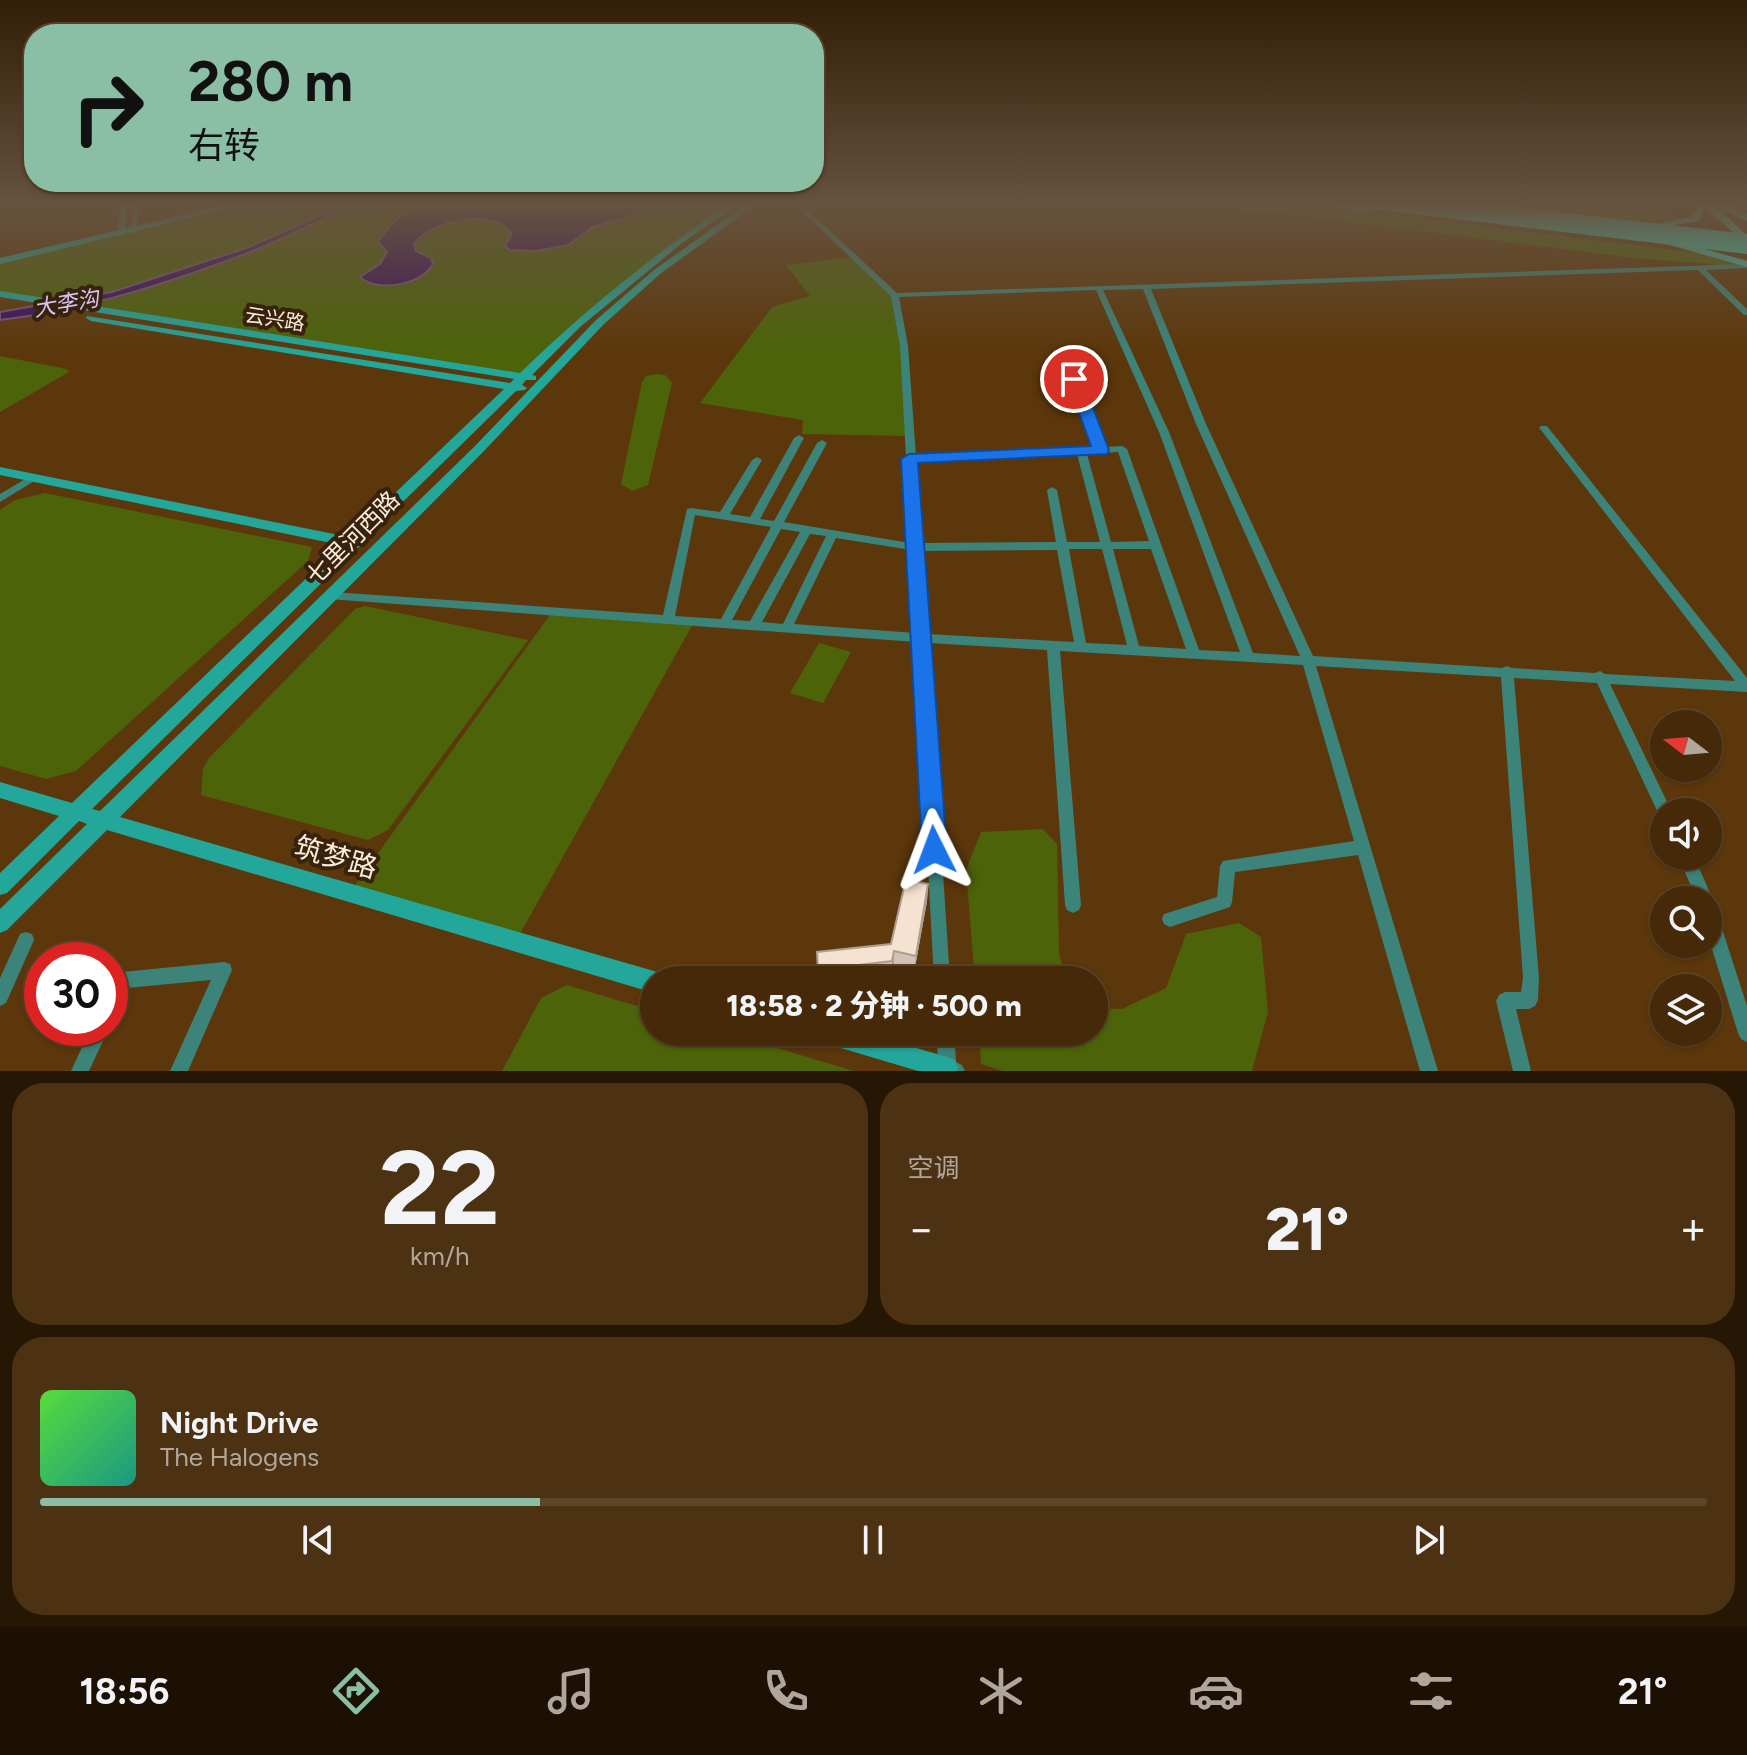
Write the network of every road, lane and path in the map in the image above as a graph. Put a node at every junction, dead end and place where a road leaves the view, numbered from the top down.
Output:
1 (37, 253) edge
2 (666, 253) edge
3 (684, 253) edge
4 (850, 253) edge
5 (1708, 253) edge
6 (0, 261) edge
7 (1747, 265) edge
8 (1700, 268) junction
9 (1147, 288) junction
10 (1099, 289) junction
11 (0, 294) edge
12 (895, 295) junction
13 (0, 304) edge
14 (1747, 313) edge
15 (1065, 355) dead end
16 (520, 382) junction
17 (539, 386) junction
18 (1544, 428) dead end
19 (799, 438) dead end
20 (822, 443) dead end
21 (1101, 450) junction
22 (1081, 451) junction
23 (909, 459) junction
24 (757, 460) dead end
25 (0, 471) edge
26 (32, 478) junction
27 (1052, 490) dead end
28 (0, 499) edge
29 (723, 516) junction
30 (753, 521) junction
31 (779, 524) junction
32 (807, 529) junction
33 (833, 533) junction
34 (356, 543) junction
35 (1106, 545) junction
36 (1156, 545) junction
37 (1062, 546) junction
38 (915, 547) junction
39 (332, 596) junction
40 (668, 620) junction
41 (724, 624) junction
42 (754, 626) junction
43 (786, 629) junction
44 (922, 638) junction
45 (1053, 646) junction
46 (1081, 647) junction
47 (1134, 650) junction
48 (1194, 654) junction
49 (1248, 657) junction
50 (1308, 660) junction
51 (1507, 671) junction
52 (1600, 676) junction
53 (1747, 687) edge
54 (0, 790) edge
55 (1658, 798) edge
56 (77, 813) junction
57 (104, 820) junction
58 (1363, 847) junction
59 (0, 886) edge
60 (1073, 905) dead end
61 (1170, 919) dead end
62 (0, 923) edge
63 (26, 940) dead end
64 (1722, 954) edge
65 (941, 966) edge
66 (640, 978) edge
67 (128, 979) edge
68 (0, 997) edge
69 (1747, 1033) edge
70 (92, 1046) edge
71 (871, 1046) edge
72 (947, 1046) edge
73 (951, 1070) edge
74 (80, 1071) edge
75 (179, 1071) edge
76 (1429, 1071) edge
77 (1522, 1071) edge

1 - 6 street
2 - 16 street, 七里河西路
3 - 17 street, 七里河西路
4 - 12 street
5 - 7 main road
7 - 8 street
8 - 9 street
8 - 14 street
9 - 10 street
9 - 50 street
10 - 12 street
10 - 49 street
11 - 16 street, 云兴路
12 - 23 street
13 - 16 street, 云兴路
15 - 21 street
16 - 17 street, 云兴路
16 - 34 street, 七里河西路
17 - 39 street, 七里河西路
18 - 53 street
19 - 30 street
20 - 31 street
21 - 22 street
21 - 36 street
22 - 23 street
22 - 35 street
23 - 38 street
24 - 29 street
25 - 26 street
26 - 28 street
26 - 34 street
27 - 37 street
29 - 30 street
29 - 40 street
30 - 31 street
31 - 32 street
31 - 41 street
32 - 33 street
32 - 42 street
33 - 38 street
33 - 43 street
34 - 56 street, 七里河西路
35 - 36 street
35 - 37 street
35 - 47 street
36 - 48 street
37 - 38 street
37 - 46 street
38 - 44 street
39 - 40 street
39 - 57 street, 七里河西路
40 - 41 street
41 - 42 street
42 - 43 street
43 - 44 street
44 - 45 street
44 - 65 street
45 - 46 street
45 - 60 street
46 - 47 street
47 - 48 street
48 - 49 street
49 - 50 street
50 - 51 street
50 - 58 street
51 - 52 street
51 - 77 street
52 - 53 street
52 - 55 street
54 - 56 street, 筑梦路
56 - 57 street, 筑梦路
56 - 59 street, 七里河西路
57 - 62 street, 七里河西路
57 - 66 street, 筑梦路
58 - 61 street
58 - 76 street
63 - 68 street
64 - 69 street
67 - 75 street
70 - 74 street
71 - 73 street
72 - 73 street

